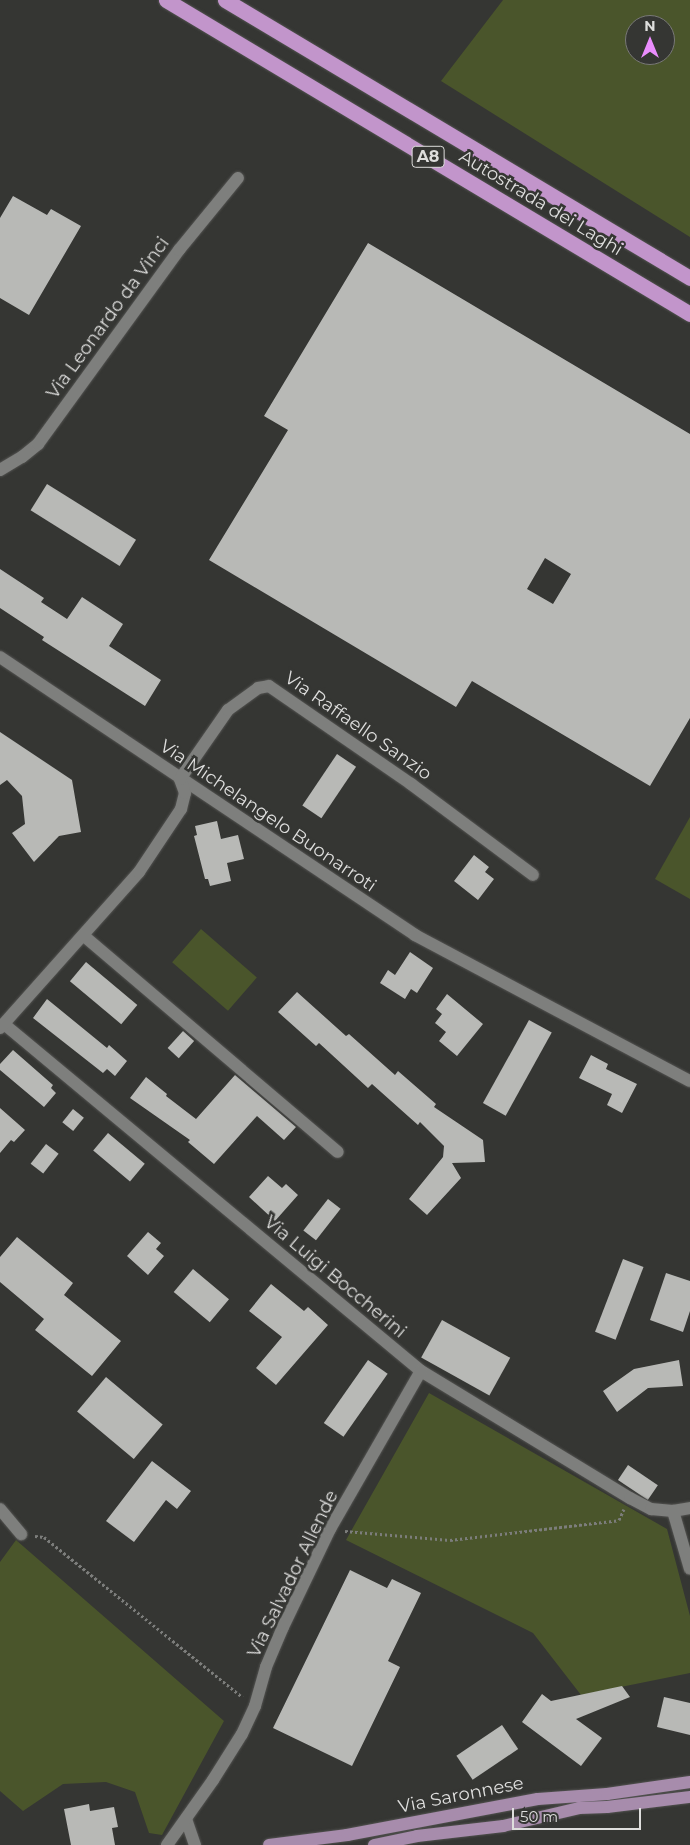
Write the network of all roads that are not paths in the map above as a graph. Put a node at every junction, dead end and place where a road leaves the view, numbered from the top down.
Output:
1 (166, 0) edge
2 (225, 0) edge
3 (238, 178) dead end
4 (690, 278) edge
5 (690, 314) edge
6 (0, 470) edge
7 (0, 657) edge
8 (180, 779) junction
9 (533, 875) dead end
10 (84, 936) junction
11 (2, 1026) edge
12 (690, 1081) edge
13 (338, 1152) dead end
14 (421, 1371) junction
15 (690, 1508) edge
16 (0, 1509) edge
17 (673, 1511) junction
18 (21, 1534) road end
19 (690, 1569) edge
20 (690, 1782) edge
21 (690, 1797) edge
22 (186, 1819) junction
23 (167, 1845) edge
24 (195, 1845) edge
25 (269, 1845) edge
26 (374, 1845) edge

1 - 5 highway, Autostrada dei Laghi / A8
2 - 4 highway, Autostrada dei Laghi / A8
3 - 6 street, Via Leonardo da Vinci
7 - 8 street, Via Michelangelo Buonarroti
8 - 9 street, Via Raffaello Sanzio
8 - 10 street
8 - 12 street, Via Michelangelo Buonarroti
10 - 11 street
10 - 13 street
11 - 14 street, Via Luigi Boccherini
14 - 17 street, Via Luigi Boccherini
14 - 22 street, Via Salvador Allende
15 - 17 street, Via Luigi Boccherini
16 - 18 street
17 - 19 street
20 - 25 main road, Via Saronnese
21 - 26 main road, Via Saronnese
22 - 23 street, Via Salvador Allende
22 - 24 street

